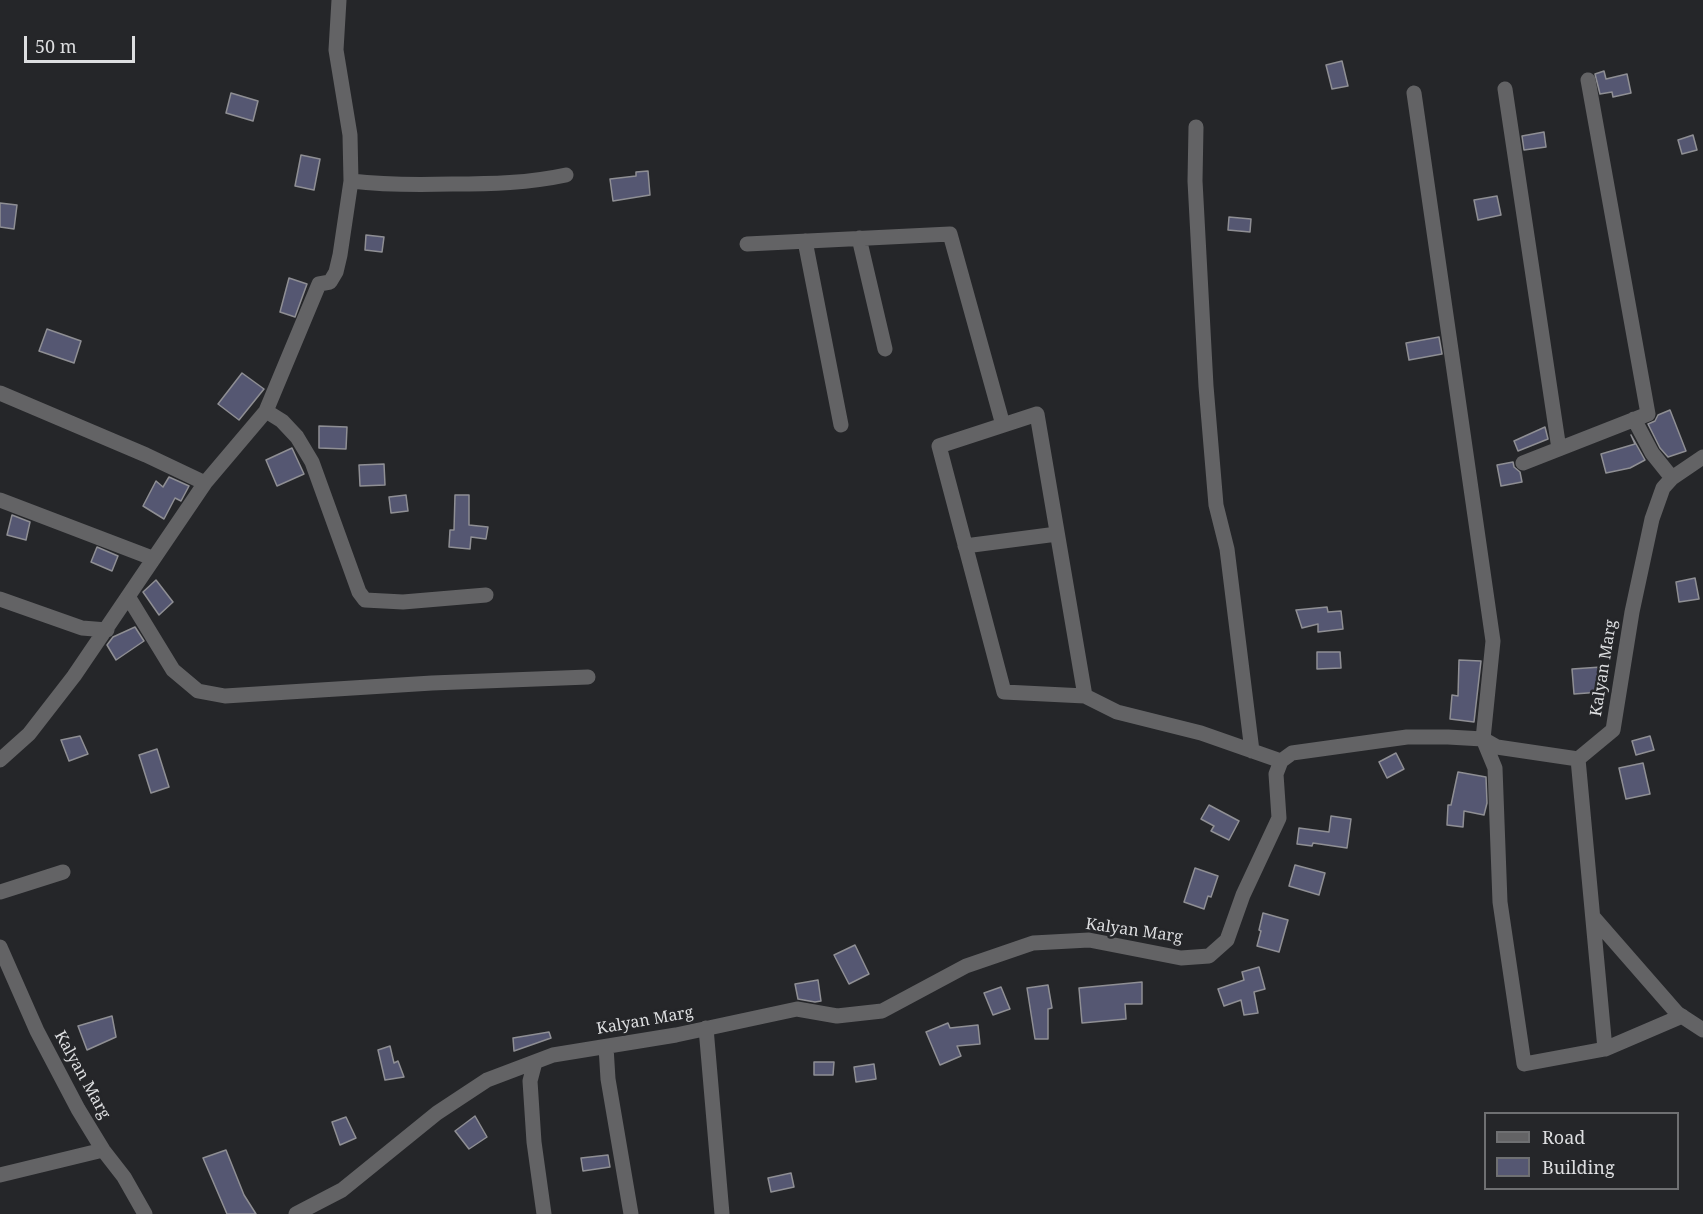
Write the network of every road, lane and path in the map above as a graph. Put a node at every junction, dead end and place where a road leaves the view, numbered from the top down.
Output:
1 (339, 0) edge
2 (1588, 80) dead end
3 (1505, 89) dead end
4 (1414, 93) dead end
5 (1196, 128) dead end
6 (566, 175) dead end
7 (351, 181) junction
8 (860, 238) junction
9 (805, 241) junction
10 (747, 244) dead end
11 (885, 349) dead end
12 (0, 393) edge
13 (266, 411) junction
14 (1634, 419) junction
15 (841, 425) dead end
16 (1003, 425) junction
17 (1559, 449) junction
18 (1703, 457) edge
19 (1523, 463) dead end
20 (1672, 478) junction
21 (205, 483) junction
22 (0, 500) edge
23 (1057, 534) junction
24 (965, 546) junction
25 (152, 558) junction
26 (486, 595) dead end
27 (129, 598) junction
28 (0, 599) edge
29 (107, 630) junction
30 (588, 676) dead end
31 (1085, 696) junction
32 (1483, 739) junction
33 (1252, 751) junction
34 (1578, 759) junction
35 (0, 760) edge
36 (1281, 761) junction
37 (63, 873) dead end
38 (0, 892) edge
39 (1594, 918) junction
40 (0, 946) edge
41 (1682, 1016) junction
42 (706, 1028) junction
43 (1703, 1030) edge
44 (606, 1047) junction
45 (1605, 1049) junction
46 (535, 1062) junction
47 (103, 1150) junction
48 (0, 1175) edge
49 (145, 1214) edge
50 (296, 1214) edge
51 (544, 1214) edge
52 (630, 1214) edge
53 (722, 1214) edge

1 - 7 street
2 - 14 street
3 - 17 street
4 - 32 street
5 - 33 street
6 - 7 street
7 - 13 street
8 - 9 street
8 - 11 street
8 - 16 street
9 - 10 street
9 - 15 street
12 - 21 street
13 - 21 street
13 - 26 street
14 - 17 street
14 - 20 street
16 - 23 street
16 - 24 street
17 - 19 street
18 - 20 street, Kalyan Marg
20 - 34 street, Kalyan Marg
21 - 25 street
22 - 25 street
23 - 24 street
23 - 31 street
24 - 31 street
25 - 27 street
27 - 29 street
27 - 30 street
28 - 29 street
29 - 35 street
31 - 33 street
32 - 34 street
32 - 36 street
32 - 45 street
33 - 36 street
34 - 39 street
36 - 42 street, Kalyan Marg
37 - 38 street
39 - 41 street
39 - 45 street
40 - 47 street, Kalyan Marg
41 - 43 street
41 - 45 street
42 - 44 street, Kalyan Marg
42 - 53 street
44 - 46 street, Kalyan Marg
44 - 52 street
46 - 50 street, Kalyan Marg
46 - 51 street
47 - 48 street
47 - 49 street, Kalyan Marg

